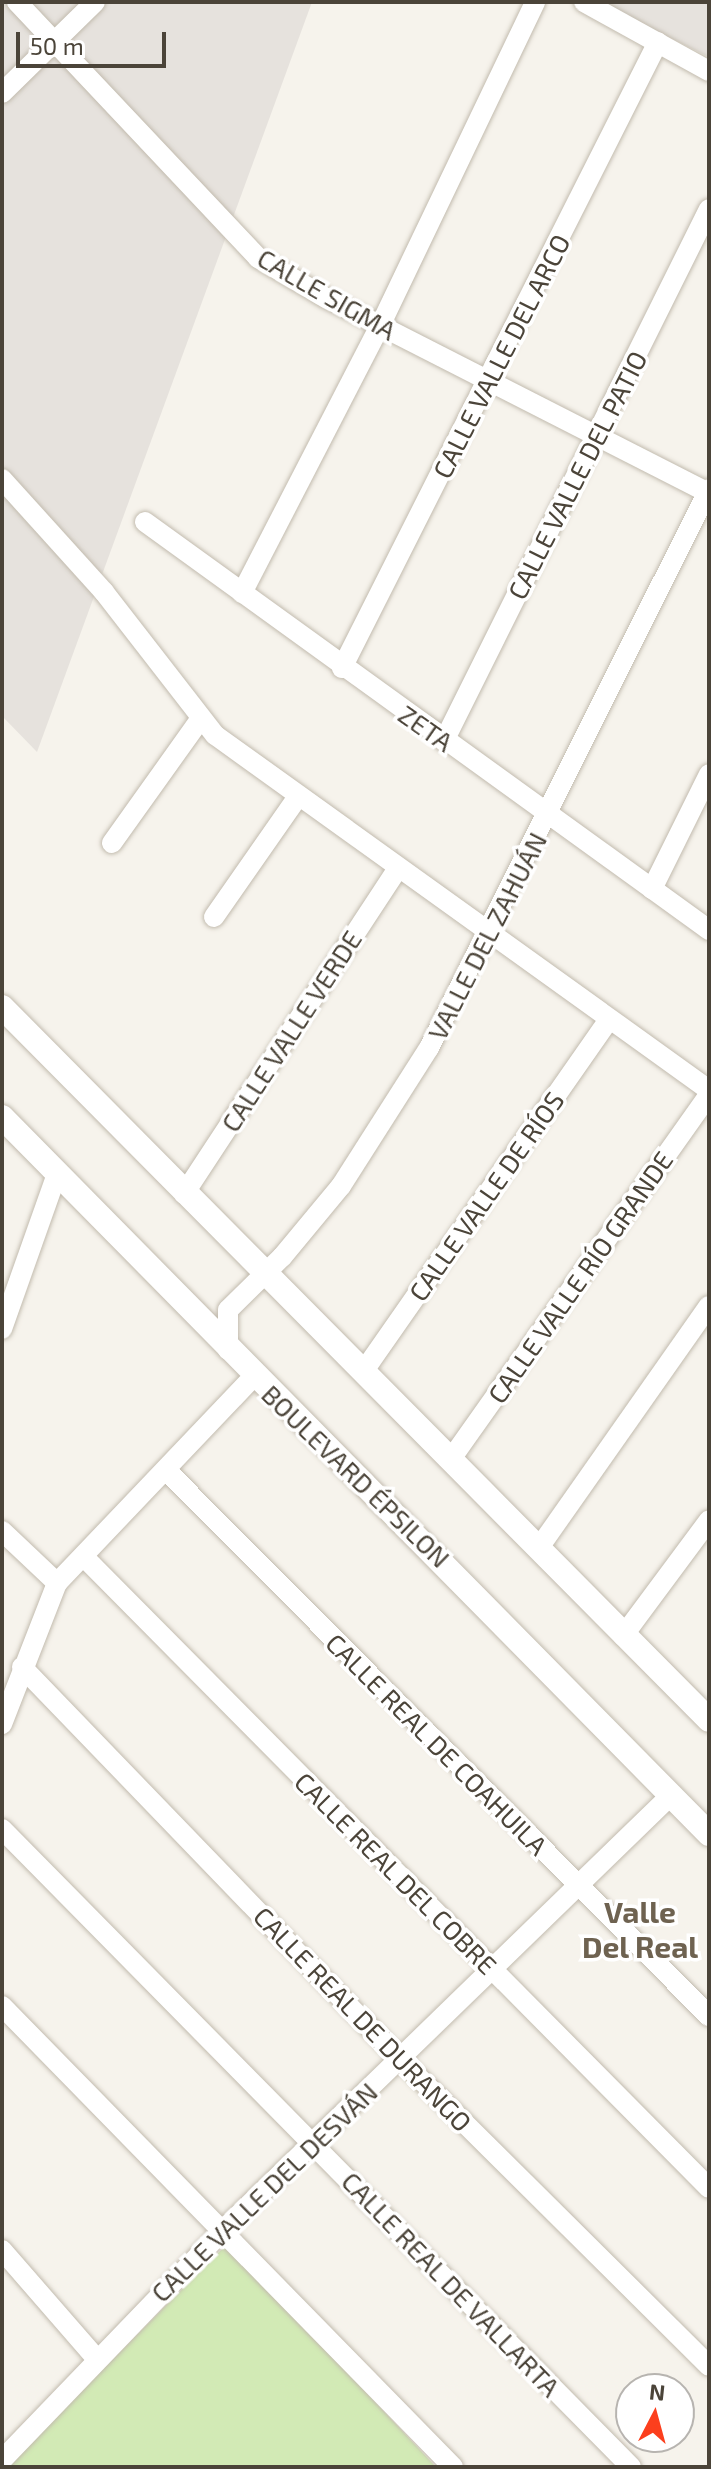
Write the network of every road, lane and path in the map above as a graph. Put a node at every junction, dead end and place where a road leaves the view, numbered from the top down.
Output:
1 (17, 2) edge
2 (95, 2) edge
3 (535, 2) edge
4 (584, 2) edge
5 (54, 42) junction
6 (658, 42) junction
7 (709, 71) edge
8 (2, 93) edge
9 (709, 209) edge
10 (380, 326) junction
11 (488, 382) junction
12 (598, 437) junction
13 (2, 479) edge
14 (708, 490) edge
15 (145, 522) dead end
16 (242, 593) junction
17 (342, 668) junction
18 (199, 721) junction
19 (444, 741) junction
20 (709, 774) edge
21 (297, 798) junction
22 (548, 817) junction
23 (112, 843) dead end
24 (398, 868) junction
25 (652, 889) junction
26 (214, 917) dead end
27 (709, 930) edge
28 (488, 931) junction
29 (2, 1007) edge
30 (609, 1020) junction
31 (709, 1092) edge
32 (2, 1117) edge
33 (57, 1174) junction
34 (184, 1194) junction
35 (263, 1275) junction
36 (709, 1306) edge
37 (2, 1329) edge
38 (228, 1350) junction
39 (363, 1372) junction
40 (254, 1376) junction
41 (451, 1459) junction
42 (167, 1471) junction
43 (709, 1520) edge
44 (2, 1531) edge
45 (538, 1549) junction
46 (84, 1557) junction
47 (57, 1583) junction
48 (623, 1636) junction
49 (22, 1667) junction
50 (709, 1720) edge
51 (2, 1724) edge
52 (675, 1801) junction
53 (709, 1816) edge
54 (2, 1829) edge
55 (709, 1834) edge
56 (578, 1886) junction
57 (492, 1970) junction
58 (2, 2006) edge
59 (709, 2016) edge
60 (401, 2060) junction
61 (313, 2144) junction
62 (709, 2188) edge
63 (223, 2230) junction
64 (2, 2250) edge
65 (9, 2274) edge
66 (96, 2358) junction
67 (709, 2366) edge
68 (2, 2460) edge
69 (453, 2467) edge
70 (631, 2467) edge

1 - 5 street, CALLE SIGMA
2 - 5 street
3 - 10 street
4 - 6 street
5 - 8 street
5 - 10 street, CALLE SIGMA
6 - 7 street
6 - 11 street, CALLE VALLE DEL ARCO
9 - 12 street, CALLE VALLE DEL PATIO
10 - 11 street, CALLE SIGMA
10 - 16 street
11 - 12 street, CALLE SIGMA
11 - 17 street, CALLE VALLE DEL ARCO
12 - 14 street, CALLE SIGMA
12 - 19 street, CALLE VALLE DEL PATIO
13 - 18 street
14 - 22 street, VALLE DEL ZAHUÁN
15 - 16 street, ZETA
16 - 17 street, ZETA
17 - 19 street, ZETA
18 - 21 street
18 - 23 street
19 - 22 street, ZETA
20 - 25 street
21 - 24 street
21 - 26 street
22 - 25 street, ZETA
22 - 28 street, VALLE DEL ZAHUÁN
24 - 28 street
24 - 34 street, CALLE VALLE VERDE
25 - 27 street, ZETA
28 - 30 street
28 - 35 street, VALLE DEL ZAHUÁN
29 - 34 street
30 - 31 street
30 - 39 street, CALLE VALLE DE RÍOS
31 - 41 street, CALLE VALLE RÍO GRANDE
32 - 33 street, BOULEVARD ÉPSILON
33 - 37 street
33 - 38 street, BOULEVARD ÉPSILON
34 - 35 street
35 - 38 street, VALLE DEL ZAHUÁN
35 - 39 street
36 - 45 street
38 - 40 street, BOULEVARD ÉPSILON
39 - 41 street
40 - 42 street
40 - 52 street, BOULEVARD ÉPSILON
41 - 45 street
42 - 46 street
42 - 56 street, CALLE REAL DE COAHUILA
43 - 48 street
44 - 47 street
45 - 48 street
46 - 47 street
46 - 57 street, CALLE REAL DEL COBRE
47 - 49 street
48 - 50 street
49 - 51 street
49 - 60 street, CALLE REAL DE DURANGO
52 - 53 street
52 - 55 street, BOULEVARD ÉPSILON
52 - 56 street, CALLE VALLE DEL DESVÁN
54 - 61 street, CALLE REAL DE VALLARTA
56 - 57 street, CALLE VALLE DEL DESVÁN
56 - 59 street, CALLE REAL DE COAHUILA
57 - 60 street, CALLE VALLE DEL DESVÁN
57 - 62 street, CALLE REAL DEL COBRE
58 - 63 street
60 - 61 street, CALLE VALLE DEL DESVÁN
60 - 67 street, CALLE REAL DE DURANGO
61 - 63 street, CALLE VALLE DEL DESVÁN
61 - 70 street, CALLE REAL DE VALLARTA
63 - 66 street, CALLE VALLE DEL DESVÁN
63 - 69 street
64 - 65 street
65 - 66 street
66 - 68 street, CALLE VALLE DEL DESVÁN

